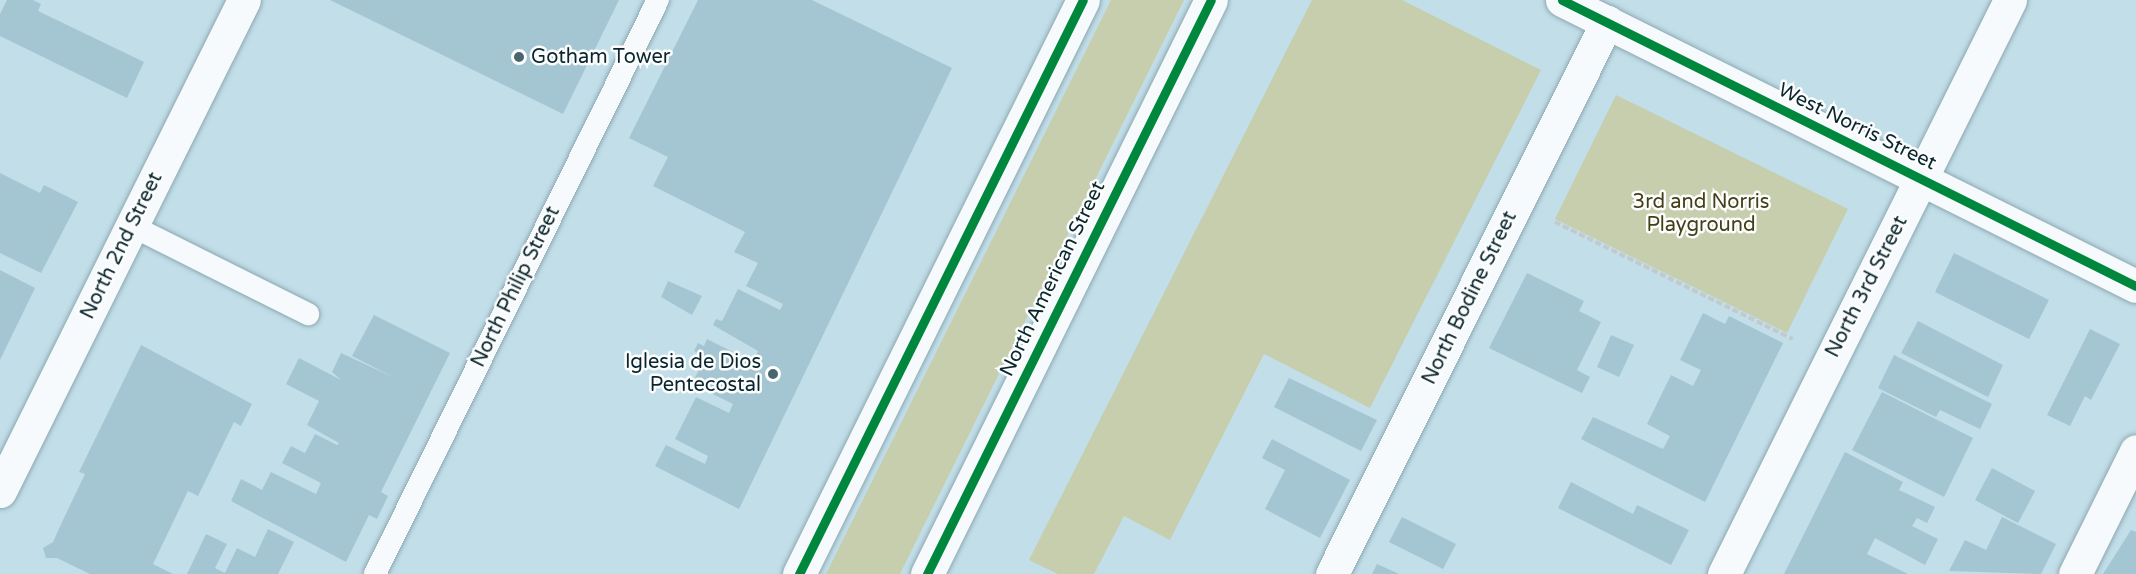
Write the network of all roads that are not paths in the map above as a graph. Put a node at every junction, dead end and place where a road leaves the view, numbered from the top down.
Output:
1 (244, 0) edge
2 (658, 0) edge
3 (1083, 0) edge
4 (1211, 0) edge
5 (1562, 0) edge
6 (2010, 0) edge
7 (1607, 22) junction
8 (1921, 179) junction
9 (132, 226) junction
10 (2136, 286) edge
11 (308, 314) dead end
12 (2136, 451) edge
13 (0, 491) edge
14 (375, 574) edge
15 (799, 574) edge
16 (927, 574) edge
17 (1332, 574) edge
18 (1724, 574) edge
19 (2074, 574) edge

1 - 9 street, North 2nd Street
2 - 14 lane, North Philip Street
3 - 15 street
4 - 16 street, North American Street
5 - 7 street, West Norris Street
6 - 8 street, North 3rd Street
7 - 8 street, West Norris Street
7 - 17 street, North Bodine Street
8 - 10 street, West Norris Street
8 - 18 street, North 3rd Street
9 - 11 lane
9 - 13 street, North 2nd Street
12 - 19 street

